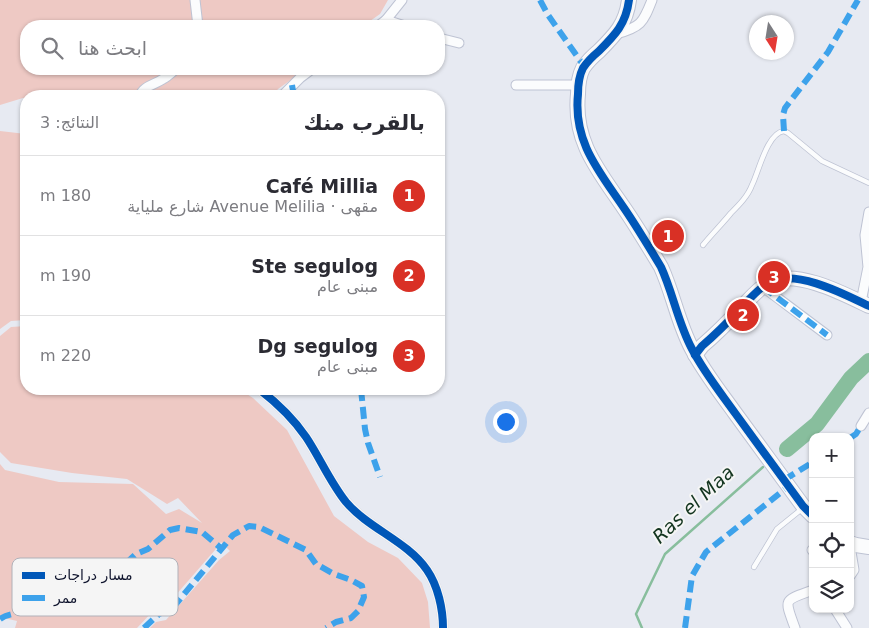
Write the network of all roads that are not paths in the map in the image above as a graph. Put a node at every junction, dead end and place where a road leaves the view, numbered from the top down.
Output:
1 (195, 0) edge
2 (402, 0) edge
3 (629, 0) edge
4 (652, 0) edge
5 (197, 20) edge
6 (386, 20) edge
7 (616, 34) junction
8 (445, 40) edge
9 (459, 43) dead end
10 (168, 75) edge
11 (304, 75) edge
12 (578, 85) junction
13 (516, 86) dead end
14 (143, 90) edge
15 (288, 90) edge
16 (869, 183) edge
17 (869, 212) edge
18 (703, 245) dead end
19 (763, 287) junction
20 (865, 304) edge
21 (827, 335) dead end
22 (695, 355) junction
23 (267, 395) edge
24 (869, 413) edge
25 (861, 426) dead end
26 (809, 512) edge
27 (854, 545) edge
28 (869, 547) edge
29 (754, 567) dead end
30 (809, 591) edge
31 (837, 613) edge
32 (444, 628) edge
33 (795, 628) edge
34 (846, 628) edge

1 - 5 street
2 - 6 street
3 - 7 street
4 - 7 street
7 - 12 street
8 - 9 street
10 - 14 street
11 - 15 street
12 - 13 street
12 - 22 street
16 - 18 lane
17 - 20 street
19 - 20 street
19 - 21 street
19 - 22 street
22 - 26 street
23 - 32 street
24 - 25 street
26 - 29 lane
27 - 28 street
30 - 33 street
31 - 34 street

